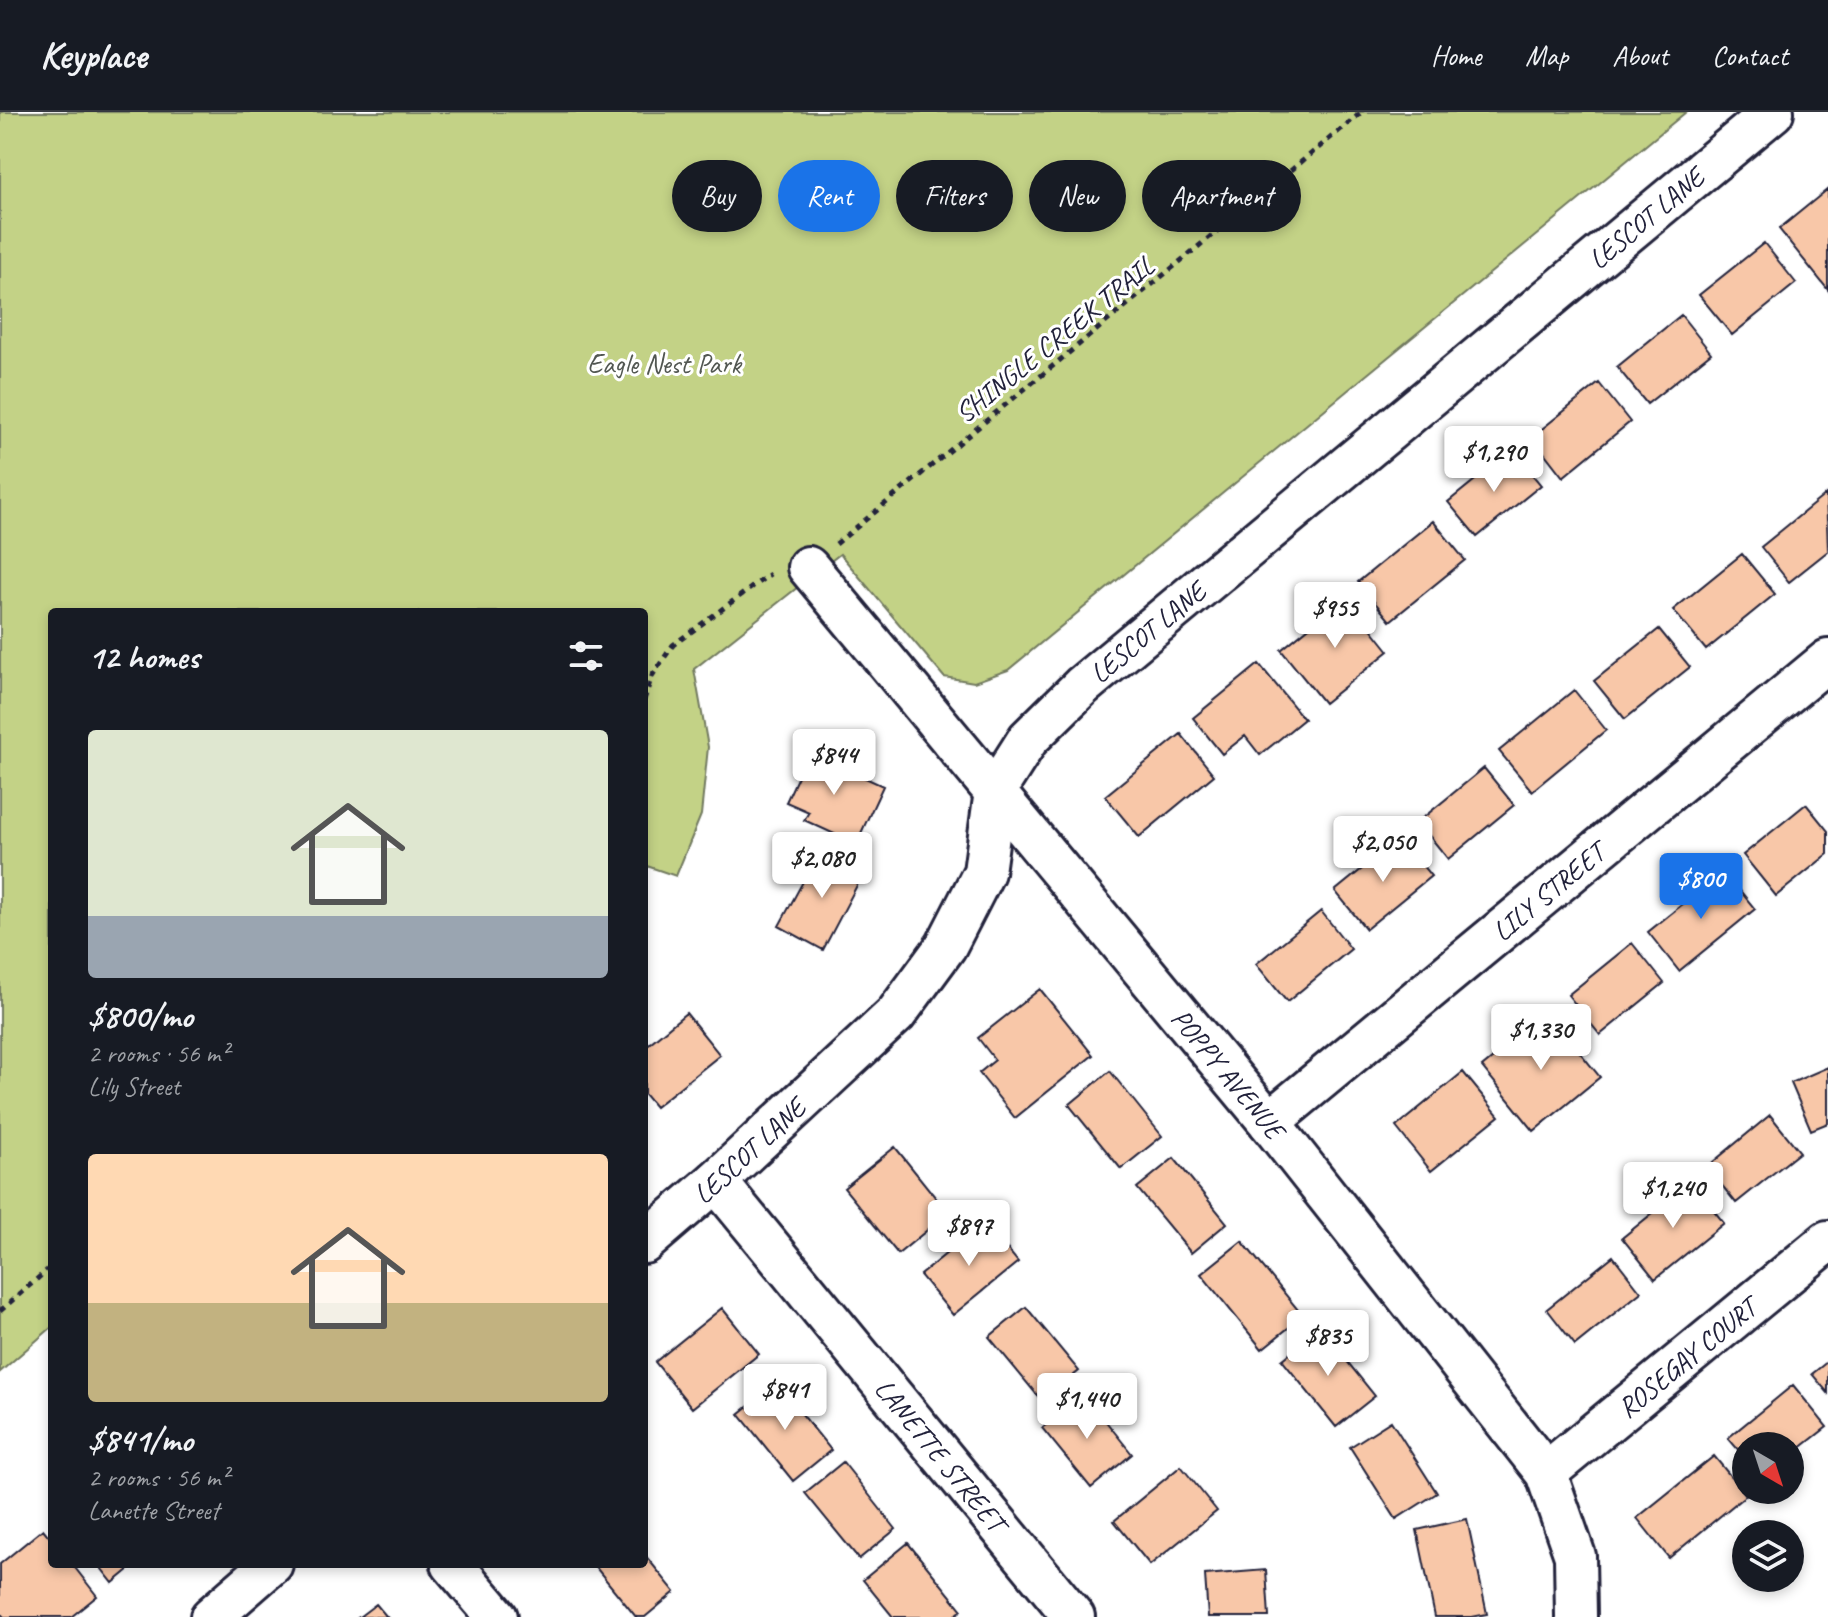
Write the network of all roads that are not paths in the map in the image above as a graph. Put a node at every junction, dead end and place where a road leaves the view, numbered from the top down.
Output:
1 (1773, 112) edge
2 (808, 567) road end
3 (1828, 660) edge
4 (995, 791) junction
5 (1269, 1122) junction
6 (716, 1181) junction
7 (648, 1240) edge
8 (1828, 1241) edge
9 (1546, 1473) junction
10 (267, 1568) edge
11 (455, 1568) edge
12 (211, 1617) edge
13 (497, 1617) edge
14 (1074, 1617) edge
15 (1576, 1617) edge

1 - 4 street, LESCOT LANE
2 - 4 street, POPPY AVENUE
3 - 5 street, LILY STREET
4 - 5 street, POPPY AVENUE
4 - 6 street, LESCOT LANE
5 - 9 street, POPPY AVENUE
6 - 7 street, LESCOT LANE
6 - 14 street, LANETTE STREET
8 - 9 street, ROSEGAY COURT
9 - 15 street, POPPY AVENUE
10 - 12 street
11 - 13 street

